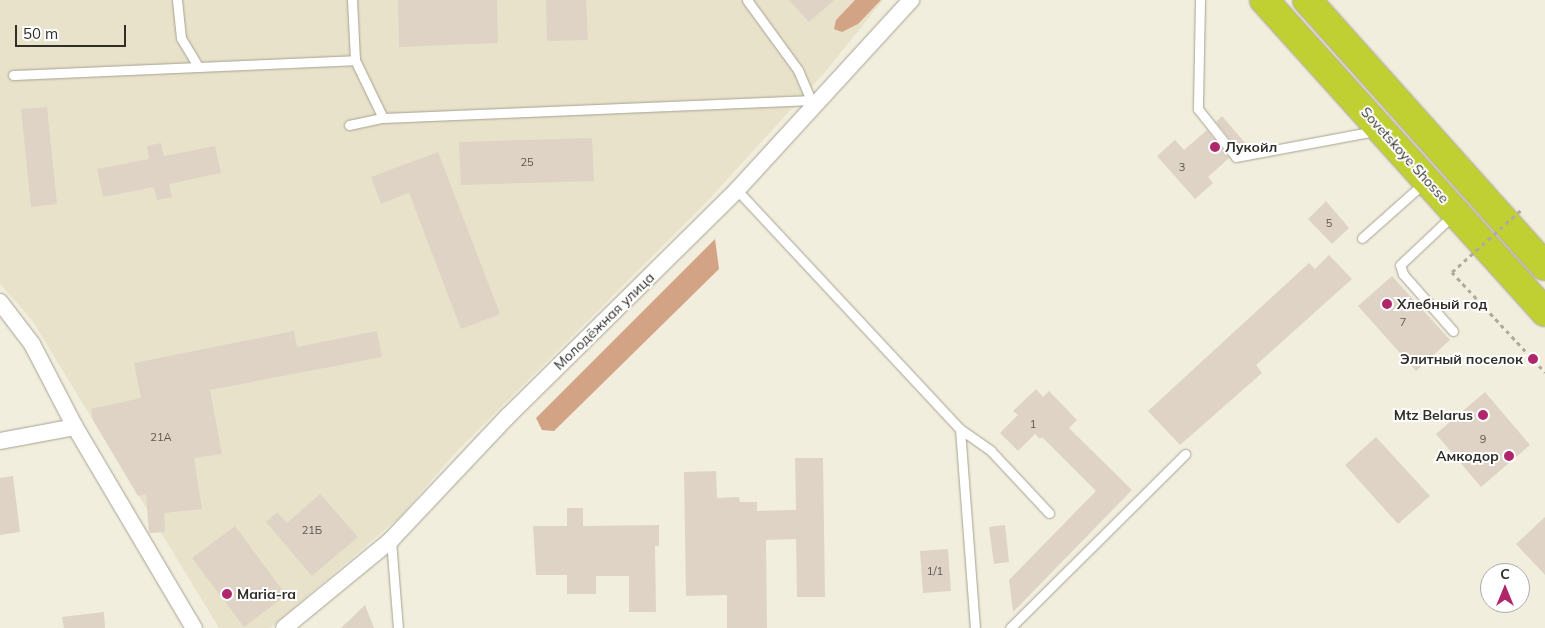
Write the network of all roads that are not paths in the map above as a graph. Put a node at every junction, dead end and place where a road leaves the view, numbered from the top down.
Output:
1 (178, 0) edge
2 (352, 0) edge
3 (747, 0) edge
4 (911, 0) edge
5 (1200, 0) edge
6 (1264, 0) edge
7 (1307, 0) edge
8 (355, 60) junction
9 (198, 66) junction
10 (13, 74) dead end
11 (815, 99) junction
12 (383, 118) junction
13 (349, 125) dead end
14 (1382, 130) junction
15 (1428, 180) junction
16 (737, 190) junction
17 (1456, 212) junction
18 (1362, 238) dead end
19 (1545, 266) edge
20 (0, 302) edge
21 (1545, 312) edge
22 (1453, 331) dead end
23 (75, 427) junction
24 (960, 429) junction
25 (0, 441) edge
26 (1186, 454) dead end
27 (1049, 514) dead end
28 (391, 540) junction
29 (194, 628) edge
30 (284, 628) edge
31 (398, 628) edge
32 (975, 628) edge
33 (1010, 628) edge

1 - 9 lane
2 - 8 lane
3 - 11 lane
4 - 11 street, Молодёжная улица
5 - 14 lane
6 - 14 highway, Sovetskoye Shosse
7 - 19 highway
8 - 9 lane
8 - 12 lane
9 - 10 lane
11 - 12 lane
11 - 16 street, Молодёжная улица
12 - 13 lane
14 - 15 highway, Sovetskoye Shosse
15 - 17 highway, Sovetskoye Shosse
15 - 18 lane
16 - 24 lane
16 - 28 street, Молодёжная улица
17 - 21 highway, Sovetskoye Shosse
17 - 22 lane
20 - 23 street
23 - 25 street
23 - 29 street
24 - 27 lane
24 - 32 lane
26 - 33 lane
28 - 30 street, Молодёжная улица
28 - 31 lane

